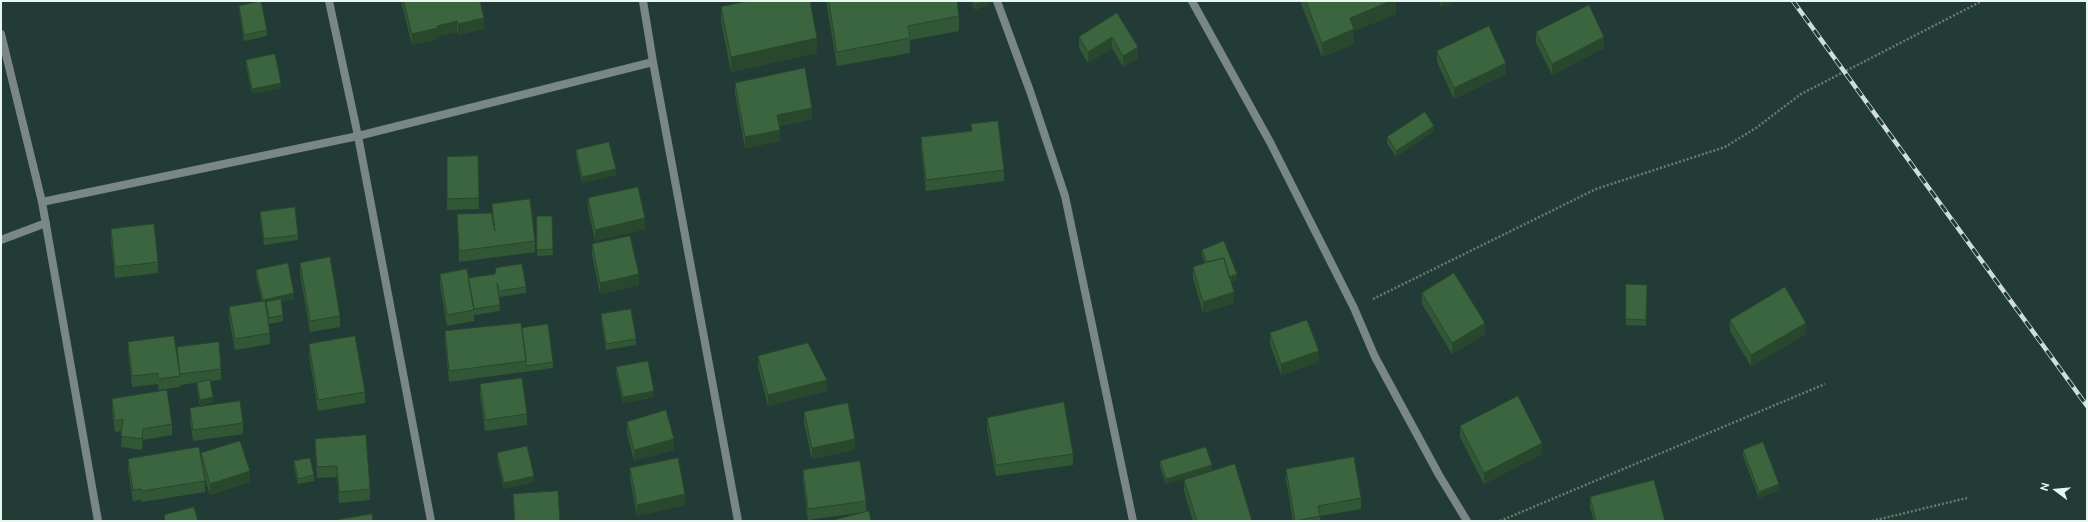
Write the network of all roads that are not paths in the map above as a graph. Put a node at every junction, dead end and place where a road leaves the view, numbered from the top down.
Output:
1 (329, 1) edge
2 (643, 1) edge
3 (997, 1) edge
4 (1192, 1) edge
5 (1, 34) edge
6 (653, 62) junction
7 (358, 136) junction
8 (42, 202) junction
9 (46, 223) junction
10 (1, 240) edge
11 (98, 521) edge
12 (431, 521) edge
13 (738, 521) edge
14 (1133, 521) edge
15 (1467, 521) edge

1 - 7 street
2 - 6 street
3 - 14 street
4 - 15 street
5 - 8 street
6 - 7 street
6 - 13 street
7 - 8 street
7 - 12 street
8 - 9 street
9 - 10 street
9 - 11 street

